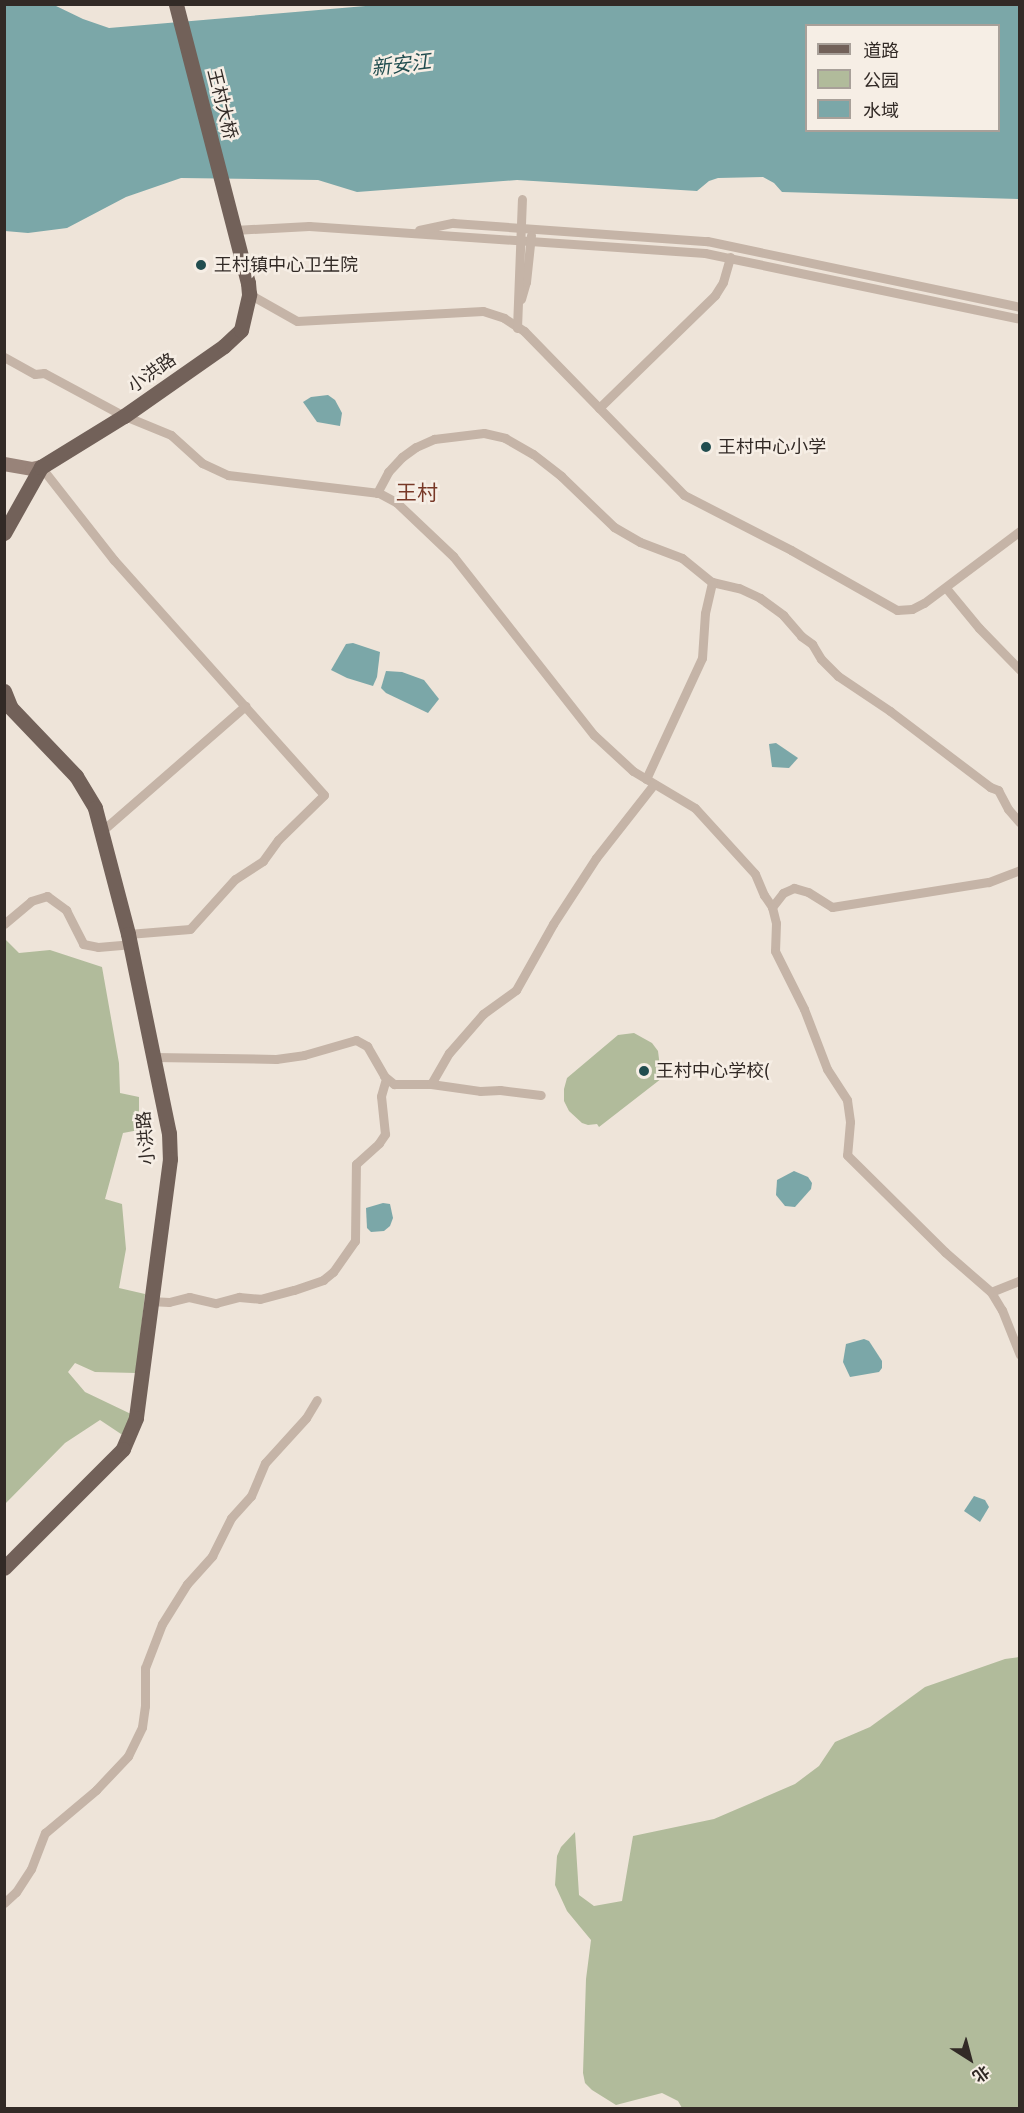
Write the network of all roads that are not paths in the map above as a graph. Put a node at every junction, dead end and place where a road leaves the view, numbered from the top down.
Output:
1 (176, 4) edge
2 (522, 199) dead end
3 (229, 212) joint
4 (531, 228) junction
5 (234, 230) junction
6 (405, 233) junction
7 (530, 240) junction
8 (730, 257) junction
9 (249, 294) junction
10 (1020, 307) edge
11 (1020, 319) edge
12 (515, 326) junction
13 (4, 357) edge
14 (600, 408) junction
15 (124, 416) junction
16 (4, 464) edge
17 (41, 467) junction
18 (376, 493) junction
19 (1020, 531) edge
20 (4, 533) edge
21 (712, 582) junction
22 (946, 588) junction
23 (1020, 670) edge
24 (4, 691) edge
25 (245, 706) junction
26 (650, 782) junction
27 (1020, 823) edge
28 (103, 830) junction
29 (1020, 870) edge
30 (772, 907) junction
31 (4, 924) edge
32 (129, 939) junction
33 (154, 1057) junction
34 (386, 1079) junction
35 (431, 1084) junction
36 (541, 1095) dead end
37 (1020, 1280) edge
38 (992, 1292) junction
39 (150, 1301) junction
40 (1020, 1355) edge
41 (317, 1400) dead end
42 (4, 1568) edge
43 (4, 1903) edge

1 - 3 main road, 王村大桥
2 - 12 street
3 - 5 main road, 小洪路
4 - 6 street
4 - 7 street
4 - 10 street
5 - 6 street
5 - 9 main road, 小洪路
6 - 7 street
7 - 8 street
7 - 12 street
8 - 11 street
8 - 14 street
9 - 12 street
9 - 15 main road, 小洪路
12 - 14 street
13 - 15 street
14 - 22 street
15 - 17 main road, 小洪路
15 - 18 street
16 - 17 main road
17 - 20 main road, 小洪路
17 - 25 street
18 - 21 street
18 - 26 street
19 - 22 street
21 - 26 street
21 - 27 street
22 - 23 street
24 - 28 main road, 小洪路
25 - 28 street
25 - 32 street
26 - 30 street
26 - 35 street
28 - 32 main road, 小洪路
29 - 30 street
30 - 38 street
31 - 32 street
32 - 33 main road, 小洪路
33 - 34 street
33 - 39 main road, 小洪路
34 - 35 street
34 - 39 street
35 - 36 street
37 - 38 street
38 - 40 street
39 - 42 main road, 小洪路
41 - 43 street

